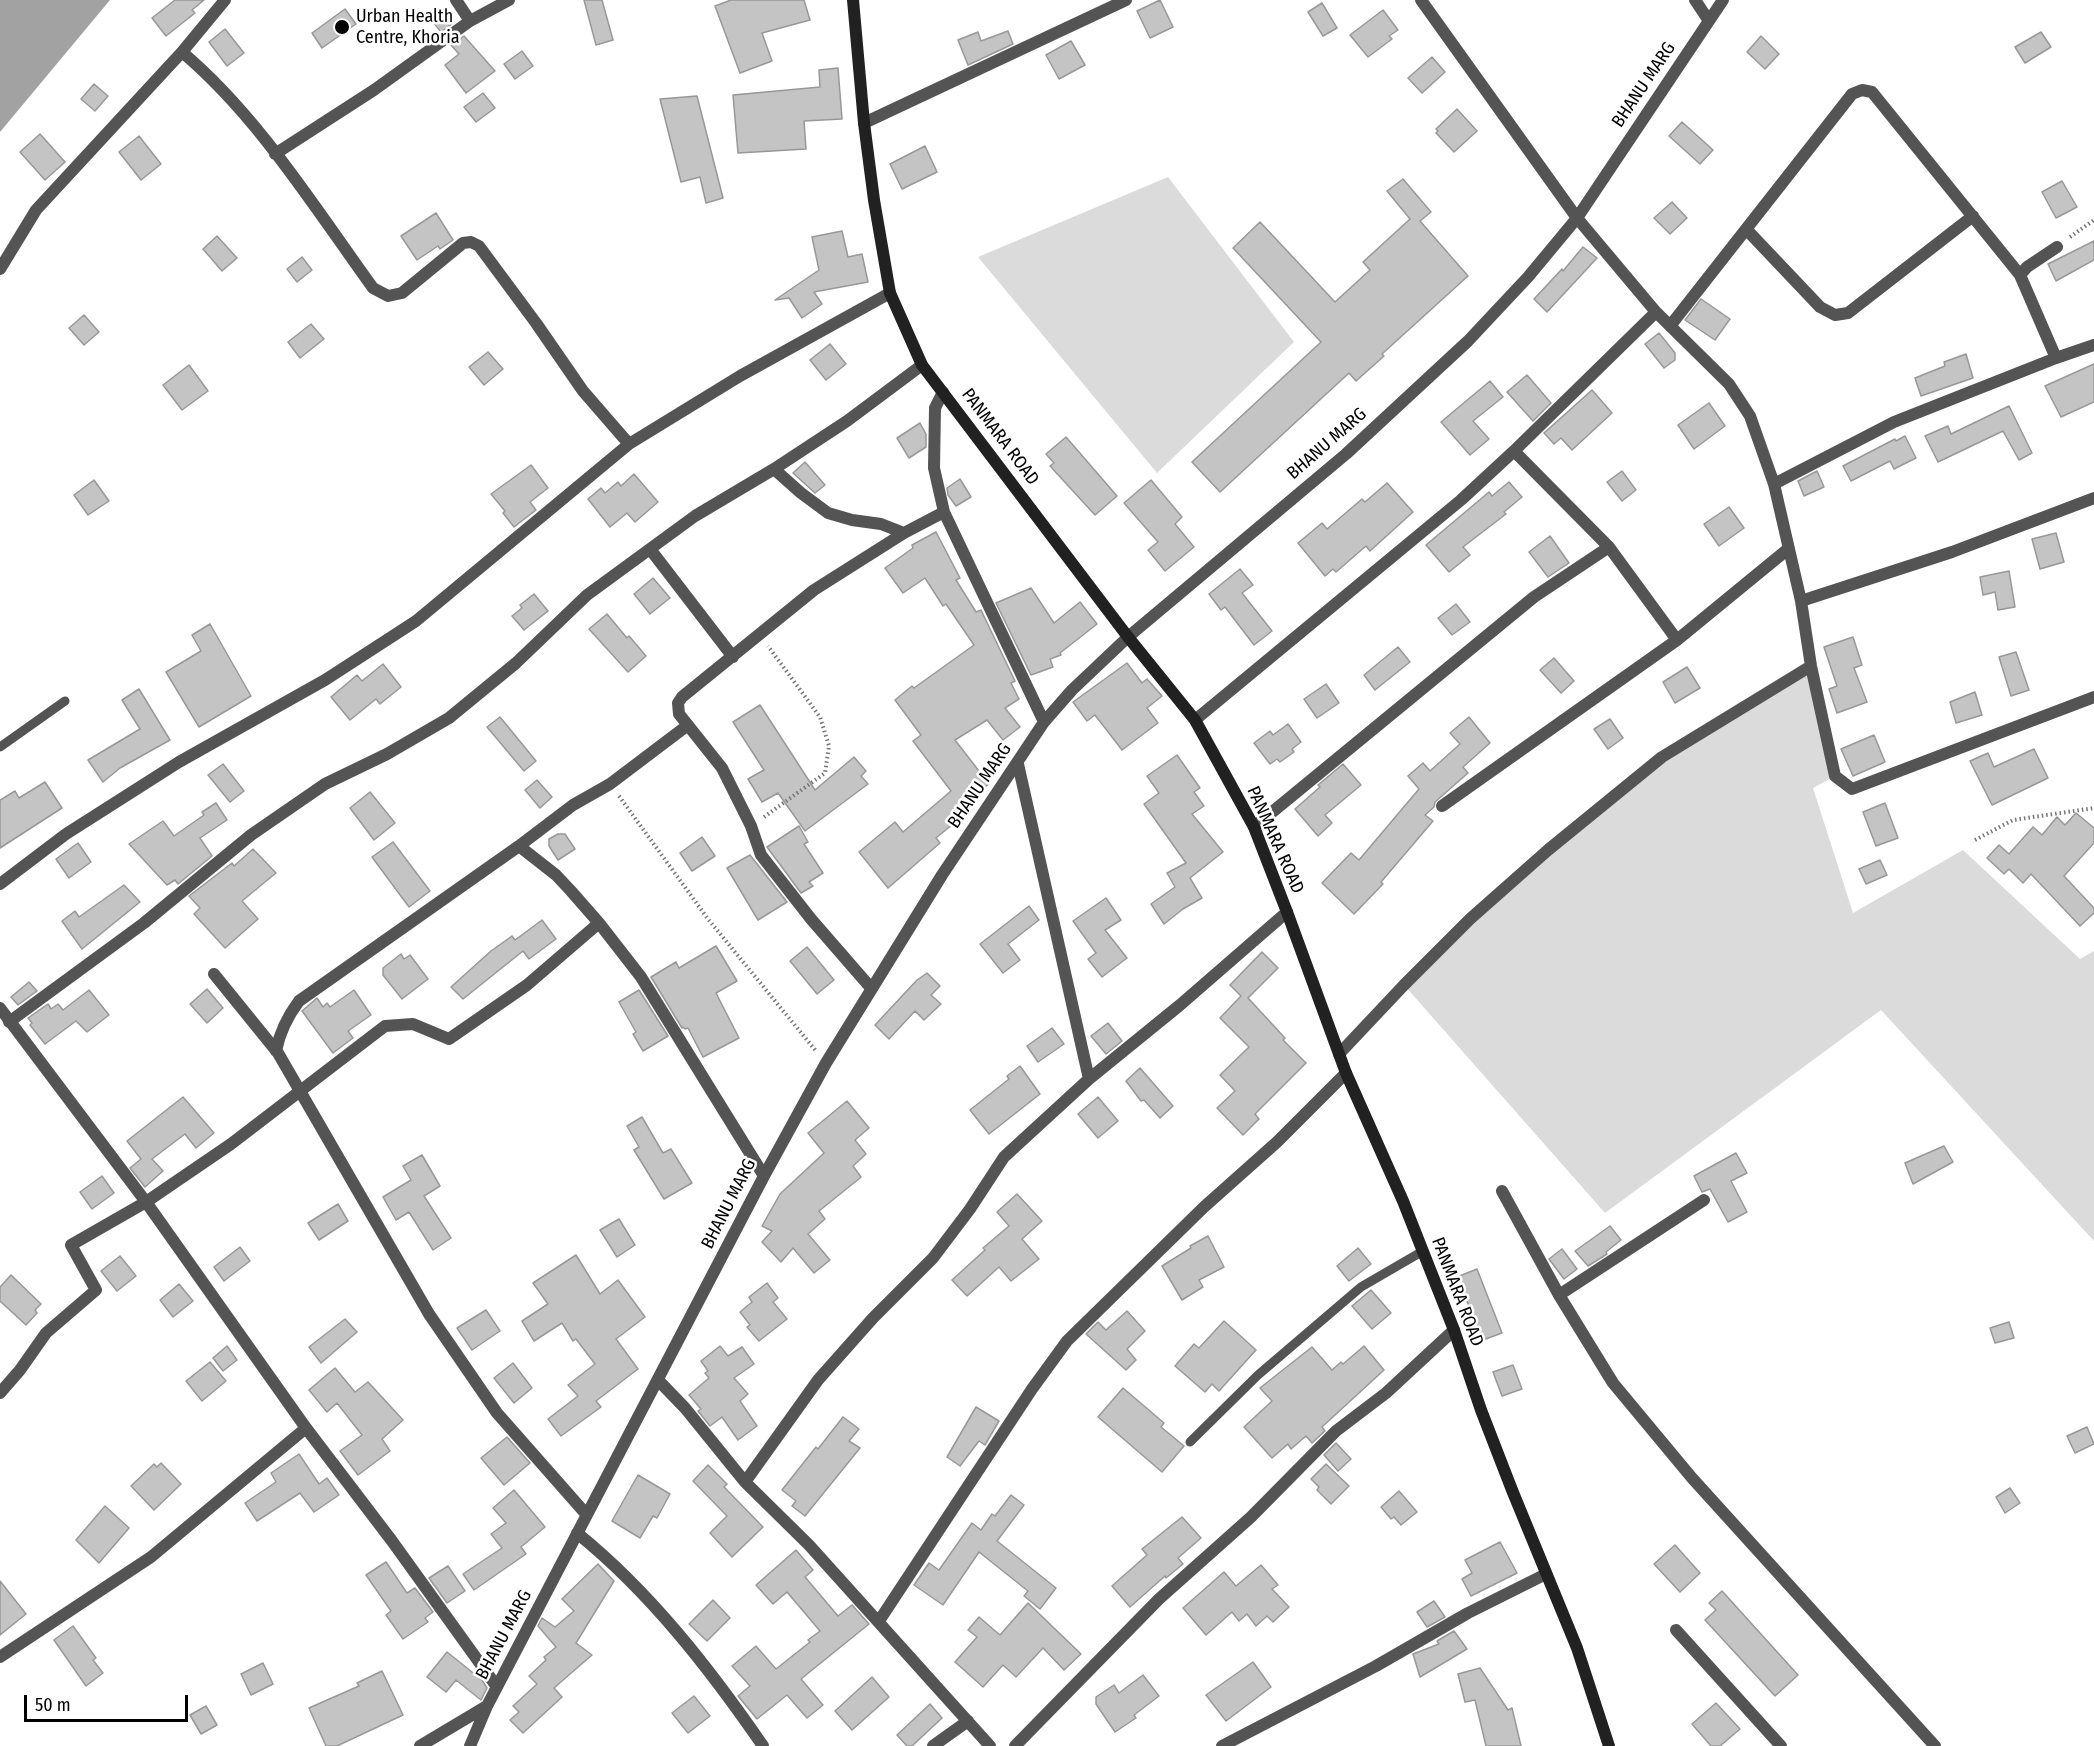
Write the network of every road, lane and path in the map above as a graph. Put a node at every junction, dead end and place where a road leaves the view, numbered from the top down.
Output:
1 (225, 0) edge
2 (456, 0) edge
3 (509, 0) edge
4 (854, 0) edge
5 (1126, 0) edge
6 (1421, 0) edge
7 (1695, 0) edge
8 (1723, 0) edge
9 (470, 21) junction
10 (1709, 21) junction
11 (182, 52) junction
12 (864, 123) junction
13 (275, 154) junction
14 (1973, 216) junction
15 (1577, 218) junction
16 (2094, 220) edge
17 (1746, 229) junction
18 (2057, 247) joint
19 (0, 269) edge
20 (2020, 275) junction
21 (890, 293) junction
22 (1656, 312) junction
23 (1670, 326) junction
24 (2094, 345) edge
25 (2056, 358) junction
26 (922, 365) junction
27 (943, 392) junction
28 (629, 444) junction
29 (1514, 451) junction
30 (774, 469) junction
31 (1774, 484) junction
32 (2094, 498) edge
33 (944, 512) junction
34 (904, 533) junction
35 (1609, 548) junction
36 (650, 549) junction
37 (1788, 549) junction
38 (1801, 601) junction
39 (760, 635) junction
40 (1128, 637) junction
41 (1677, 640) junction
42 (733, 657) junction
43 (1811, 666) junction
44 (2094, 697) edge
45 (65, 701) dead end
46 (1195, 720) junction
47 (1044, 723) junction
48 (688, 725) junction
49 (0, 747) edge
50 (1018, 764) junction
51 (610, 784) junction
52 (1442, 806) dead end
53 (2094, 807) edge
54 (751, 826) junction
55 (1254, 827) junction
56 (1975, 840) dead end
57 (519, 846) junction
58 (0, 884) edge
59 (1287, 912) junction
60 (599, 923) junction
61 (214, 974) dead end
62 (871, 988) junction
63 (0, 1008) edge
64 (9, 1022) junction
65 (276, 1051) junction
66 (1339, 1054) junction
67 (826, 1063) junction
68 (1346, 1073) junction
69 (1089, 1079) junction
70 (300, 1089) junction
71 (764, 1176) junction
72 (1502, 1191) dead end
73 (1704, 1200) dead end
74 (146, 1202) junction
75 (1423, 1251) junction
76 (1559, 1295) junction
77 (1454, 1330) junction
78 (658, 1380) junction
79 (0, 1393) edge
80 (306, 1428) junction
81 (1190, 1442) dead end
82 (745, 1482) junction
83 (586, 1514) junction
84 (577, 1533) junction
85 (1546, 1574) junction
86 (879, 1621) junction
87 (1676, 1630) dead end
88 (0, 1657) edge
89 (497, 1687) junction
90 (487, 1706) junction
91 (968, 1721) junction
92 (420, 1746) edge
93 (470, 1746) edge
94 (763, 1746) edge
95 (933, 1746) edge
96 (990, 1746) edge
97 (1015, 1746) edge
98 (1222, 1746) edge
99 (1609, 1746) edge
100 (1781, 1746) edge
101 (1935, 1746) edge

1 - 11 street
2 - 9 street
3 - 9 street
4 - 12 street, PANMARA ROAD
5 - 12 street
6 - 15 street
7 - 10 street
8 - 10 street, BHANU MARG
9 - 13 street
10 - 15 street, BHANU MARG
11 - 13 street
11 - 19 street
12 - 21 street, PANMARA ROAD
13 - 28 street
14 - 17 street
14 - 17 street
14 - 20 street
15 - 22 street
15 - 40 street, BHANU MARG
16 - 18 path
17 - 23 street
18 - 20 street
20 - 25 street
21 - 26 street, PANMARA ROAD
21 - 28 street
22 - 23 street
22 - 29 street
23 - 31 street
24 - 25 street
25 - 31 street
26 - 27 street, PANMARA ROAD
26 - 30 street
27 - 33 street
27 - 40 street, PANMARA ROAD
28 - 58 street
29 - 35 street
29 - 46 street
30 - 34 street
30 - 36 street
31 - 37 street
32 - 38 street
33 - 34 street
33 - 47 street
34 - 39 street
35 - 41 street
35 - 55 street
36 - 42 street
36 - 64 street
37 - 38 street
37 - 41 street
38 - 43 street
39 - 42 street
39 - 54 path
40 - 46 street, PANMARA ROAD
40 - 47 street, BHANU MARG
41 - 52 street
42 - 48 street
43 - 44 street
43 - 66 street
45 - 49 lane
46 - 55 street, PANMARA ROAD
47 - 50 street, BHANU MARG
48 - 51 street
48 - 54 street
50 - 62 street, BHANU MARG
50 - 69 street
51 - 57 street
51 - 67 path
53 - 56 path
54 - 62 street
55 - 59 street, PANMARA ROAD
57 - 60 street
57 - 65 street
59 - 66 street, PANMARA ROAD
59 - 69 street
60 - 70 street
60 - 71 street
61 - 65 street
62 - 67 street, BHANU MARG
63 - 64 street
64 - 74 street
65 - 70 street
66 - 68 street, PANMARA ROAD
67 - 71 street, BHANU MARG
68 - 75 street, PANMARA ROAD
68 - 86 street
69 - 82 street
70 - 74 street
70 - 83 street
71 - 78 street, BHANU MARG
72 - 76 street
73 - 76 street
74 - 79 street
74 - 80 street
75 - 77 street, PANMARA ROAD
75 - 81 lane
76 - 101 street
77 - 85 street, PANMARA ROAD
77 - 97 street
78 - 82 street
78 - 83 street, BHANU MARG
80 - 88 street
80 - 89 street
82 - 86 street
83 - 84 street, BHANU MARG
84 - 89 street, BHANU MARG
84 - 94 street
85 - 98 street
85 - 99 street, PANMARA ROAD
86 - 91 street
87 - 100 street
89 - 90 street, BHANU MARG
90 - 92 street
90 - 93 street, BHANU MARG
91 - 95 street
91 - 96 street

